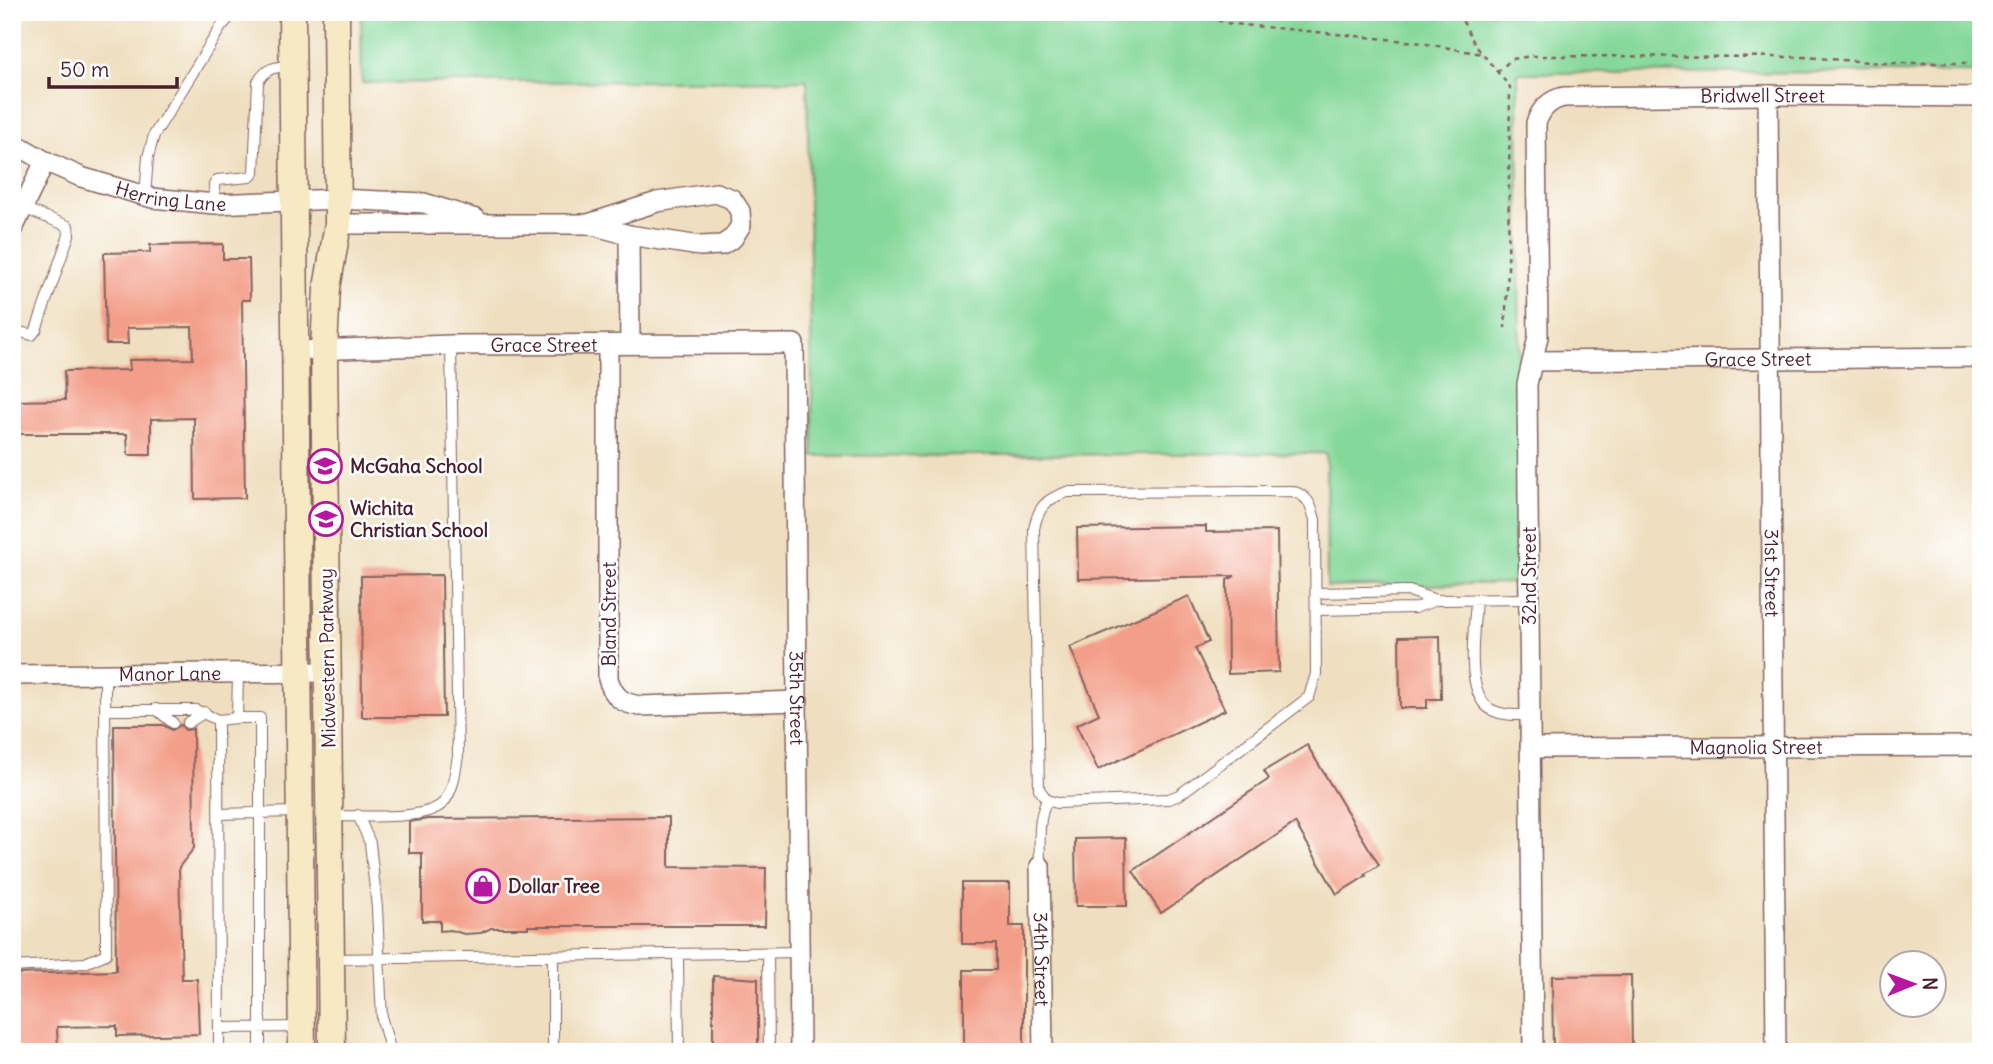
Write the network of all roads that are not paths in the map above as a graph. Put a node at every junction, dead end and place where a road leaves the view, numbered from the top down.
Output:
1 (234, 12) edge
2 (292, 12) edge
3 (336, 12) edge
4 (292, 66) junction
5 (1768, 95) junction
6 (1981, 97) edge
7 (1547, 105) joint
8 (12, 142) edge
9 (45, 161) junction
10 (145, 196) junction
11 (293, 201) junction
12 (215, 204) junction
13 (23, 208) junction
14 (338, 211) junction
15 (588, 224) junction
16 (12, 231) edge
17 (629, 235) junction
18 (12, 330) edge
19 (630, 344) junction
20 (794, 344) joint
21 (451, 345) junction
22 (608, 345) junction
23 (324, 349) junction
24 (295, 350) junction
25 (1981, 357) edge
26 (1770, 360) junction
27 (1534, 361) junction
28 (1355, 592) junction
29 (1317, 593) junction
30 (1529, 598) junction
31 (1476, 599) junction
32 (1436, 600) junction
33 (1317, 610) junction
34 (1355, 610) junction
35 (327, 672) junction
36 (238, 673) junction
37 (298, 673) junction
38 (12, 675) edge
39 (105, 675) junction
40 (798, 701) junction
41 (156, 709) junction
42 (105, 710) junction
43 (205, 712) junction
44 (1530, 715) junction
45 (237, 718) junction
46 (218, 720) junction
47 (173, 723) dead end
48 (188, 723) dead end
49 (1981, 746) edge
50 (1530, 748) junction
51 (1772, 748) junction
52 (1047, 800) junction
53 (299, 812) junction
54 (260, 813) junction
55 (219, 814) junction
56 (358, 815) junction
57 (329, 816) junction
58 (1040, 866) joint
59 (799, 952) junction
60 (768, 953) junction
61 (678, 954) junction
62 (553, 956) junction
63 (379, 958) junction
64 (331, 959) junction
65 (12, 967) edge
66 (331, 1013) junction
67 (219, 1028) junction
68 (260, 1028) junction
69 (302, 1039) edge
70 (219, 1052) edge
71 (260, 1052) edge
72 (332, 1052) edge
73 (342, 1052) edge
74 (391, 1052) edge
75 (553, 1052) edge
76 (679, 1052) edge
77 (769, 1052) edge
78 (800, 1052) edge
79 (1043, 1052) edge
80 (1533, 1052) edge
81 (1776, 1052) edge

1 - 10 lane
2 - 4 main road, Midwestern Parkway
3 - 14 main road, Midwestern Parkway
4 - 11 main road, Midwestern Parkway
4 - 12 lane
5 - 6 street, Bridwell Street
5 - 7 street, Bridwell Street
5 - 26 street, 31st Street
7 - 27 street, 32nd Street
8 - 9 street, Herring Lane
9 - 10 street, Herring Lane
9 - 13 street
10 - 12 street, Herring Lane
11 - 12 street, Herring Lane
11 - 14 street, Herring Lane
11 - 24 main road, Midwestern Parkway
13 - 16 street
13 - 18 lane
14 - 15 street, Herring Lane
14 - 23 main road, Midwestern Parkway
15 - 17 street
15 - 17 street
17 - 19 street
19 - 20 street, Grace Street
19 - 22 street, Grace Street
20 - 40 street, 35th Street
21 - 22 street, Grace Street
21 - 23 street, Grace Street
21 - 56 lane
22 - 40 street, Bland Street
23 - 24 street, Grace Street
23 - 35 main road, Midwestern Parkway
24 - 37 main road, Midwestern Parkway
25 - 26 street, Grace Street
26 - 27 street, Grace Street
26 - 51 street, 31st Street
27 - 30 street, 32nd Street
28 - 29 lane
28 - 32 lane
28 - 34 lane
29 - 33 lane
29 - 52 lane
30 - 31 lane
30 - 44 street, 32nd Street
31 - 32 lane
31 - 44 lane
32 - 34 lane
33 - 34 lane
33 - 52 lane
35 - 37 street, Manor Lane
35 - 57 main road, Midwestern Parkway
36 - 37 street, Manor Lane
36 - 39 street, Manor Lane
36 - 45 lane
37 - 53 main road, Midwestern Parkway
38 - 39 street, Manor Lane
39 - 42 lane
40 - 59 street, 35th Street
41 - 42 lane
41 - 43 lane
41 - 47 lane
42 - 65 lane
43 - 46 lane
43 - 48 lane
44 - 50 street, 32nd Street
45 - 46 lane
45 - 54 lane
46 - 55 lane
49 - 51 street, Magnolia Street
50 - 51 street, Magnolia Street
50 - 80 street, 32nd Street
51 - 81 street, 31st Street
52 - 58 lane
53 - 54 lane
53 - 69 main road, Midwestern Parkway
54 - 55 lane
54 - 68 lane
55 - 67 lane
56 - 57 lane
56 - 63 lane
57 - 64 main road, Midwestern Parkway
58 - 79 street, 34th Street
59 - 60 lane
59 - 78 street, 35th Street
60 - 61 lane
60 - 77 lane
61 - 62 lane
61 - 76 lane
62 - 63 lane
62 - 75 lane
63 - 64 lane
63 - 74 lane
64 - 66 main road, Midwestern Parkway
66 - 72 main road, Midwestern Parkway
66 - 73 main road
67 - 68 lane
67 - 70 lane
68 - 69 lane
68 - 71 lane

